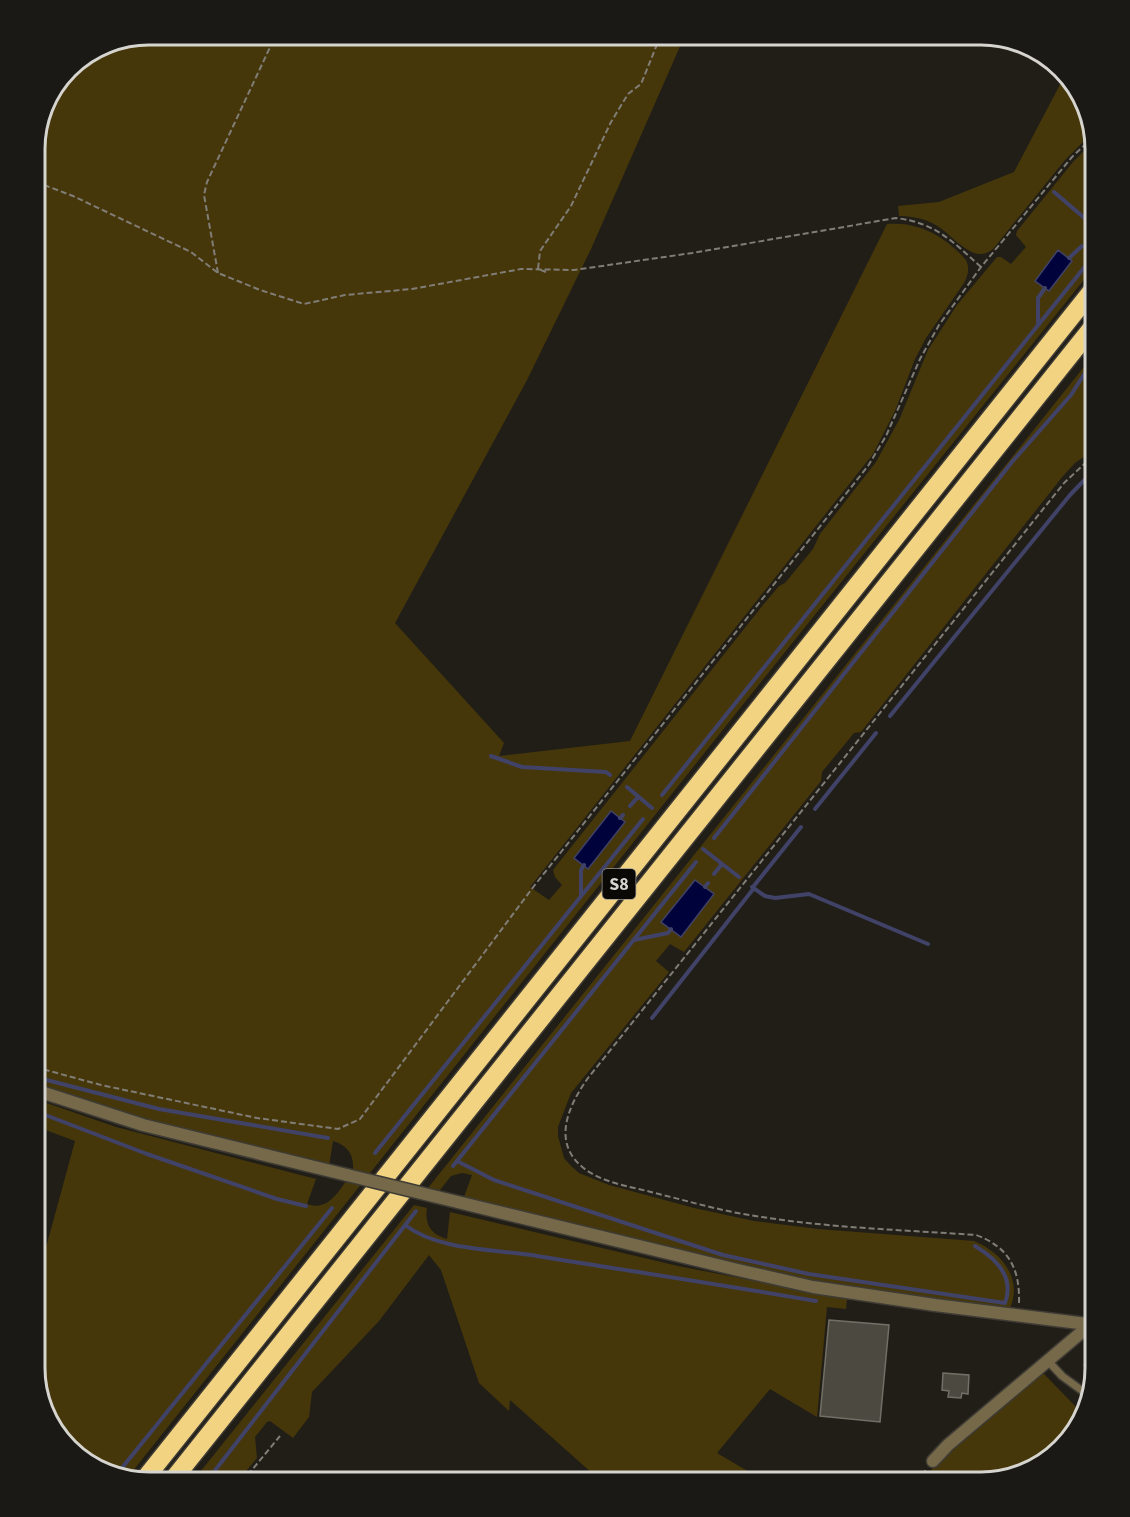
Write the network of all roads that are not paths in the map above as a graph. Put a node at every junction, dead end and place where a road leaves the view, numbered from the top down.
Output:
1 (1085, 300) edge
2 (1085, 337) edge
3 (45, 1094) edge
4 (1085, 1324) edge
5 (1085, 1331) edge
6 (1048, 1361) junction
7 (1082, 1391) edge
8 (933, 1461) dead end
9 (150, 1472) edge
10 (179, 1472) edge

1 - 9 highway, S8
2 - 10 highway, S8
3 - 4 street, bridge
5 - 6 street
6 - 7 lane
6 - 8 street

